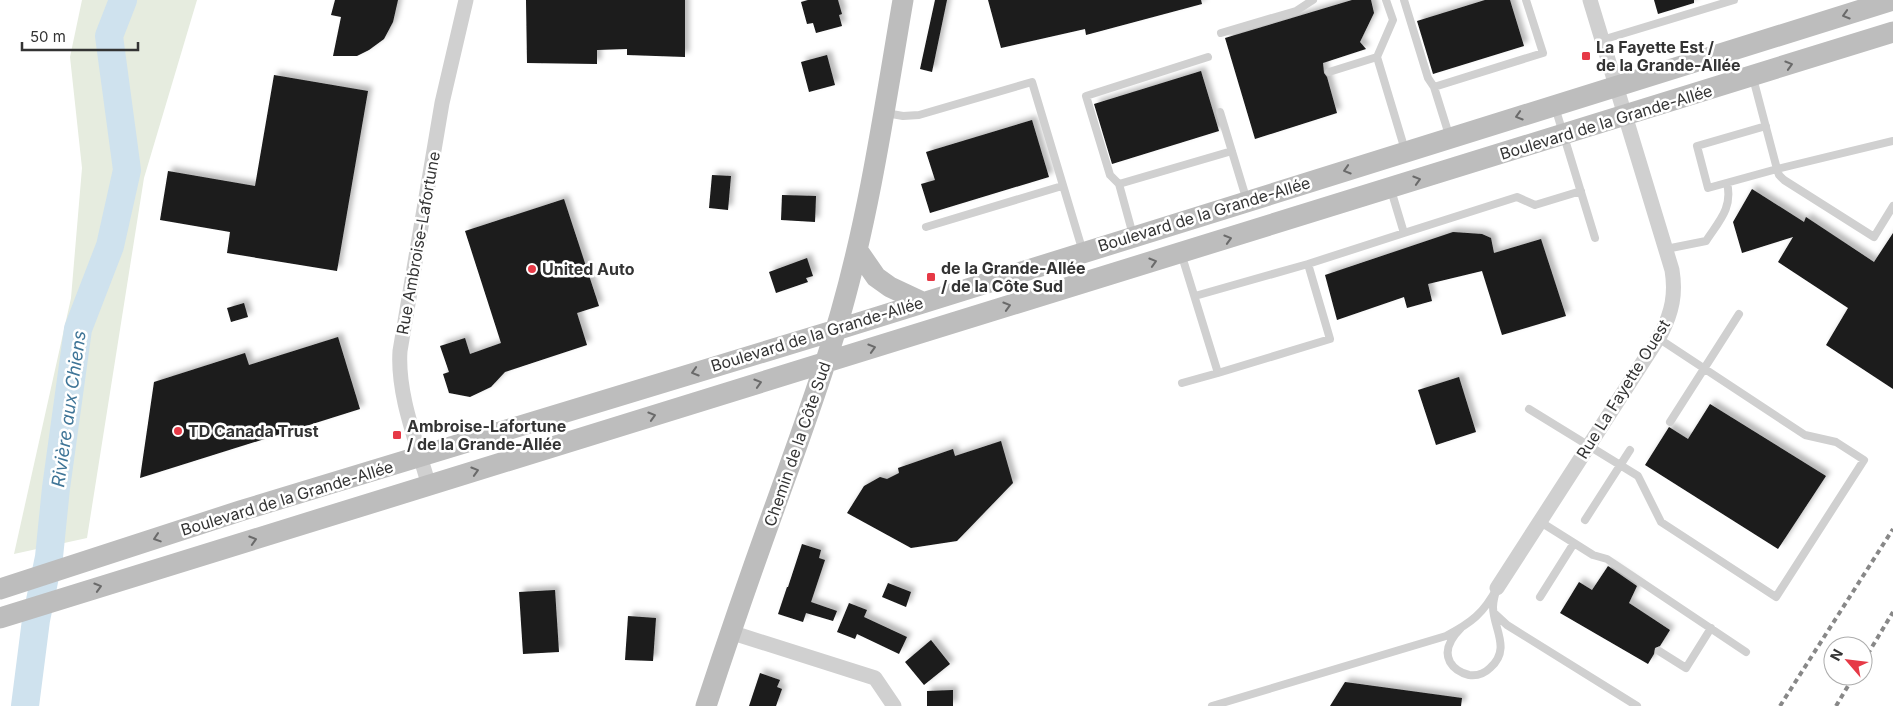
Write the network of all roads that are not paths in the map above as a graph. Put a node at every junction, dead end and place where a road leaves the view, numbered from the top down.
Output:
1 (466, 0) edge
2 (903, 0) edge
3 (1312, 0) edge
4 (1386, 0) edge
5 (1404, 0) edge
6 (1526, 0) edge
7 (1590, 0) edge
8 (1734, 0) edge
9 (1893, 0) edge
10 (1893, 32) edge
11 (1221, 33) dead end
12 (1602, 40) junction
13 (1377, 57) junction
14 (1208, 58) dead end
15 (1329, 72) dead end
16 (1752, 76) junction
17 (1434, 87) junction
18 (1616, 87) junction
19 (1555, 105) junction
20 (1220, 112) dead end
21 (883, 113) junction
22 (1624, 116) junction
23 (1766, 126) junction
24 (1563, 135) junction
25 (1450, 138) junction
26 (1893, 141) edge
27 (1232, 151) junction
28 (1406, 152) junction
29 (1777, 169) junction
30 (1728, 183) junction
31 (1118, 184) junction
32 (1062, 186) junction
33 (1391, 188) junction
34 (1580, 191) junction
35 (1247, 201) junction
36 (1893, 206) edge
37 (926, 227) dead end
38 (1404, 233) junction
39 (1133, 236) junction
40 (1594, 238) dead end
41 (1666, 249) junction
42 (858, 251) junction
43 (1083, 252) junction
44 (1182, 253) junction
45 (1308, 264) junction
46 (1195, 296) junction
47 (922, 302) junction
48 (1739, 314) dead end
49 (836, 330) junction
50 (1658, 338) junction
51 (826, 363) junction
52 (1704, 369) junction
53 (1218, 373) junction
54 (1182, 383) dead end
55 (1529, 409) dead end
56 (1670, 422) dead end
57 (1588, 446) junction
58 (1630, 450) dead end
59 (421, 456) junction
60 (1620, 465) junction
61 (429, 486) junction
62 (1585, 520) dead end
63 (1539, 522) junction
64 (1574, 543) junction
65 (44, 575) junction
66 (1497, 588) junction
67 (0, 590) edge
68 (1540, 597) dead end
69 (49, 603) junction
70 (1493, 609) junction
71 (0, 618) edge
72 (1460, 628) junction
73 (1711, 628) junction
74 (730, 632) junction
75 (1659, 651) dead end
76 (1746, 652) dead end
77 (706, 706) edge
78 (894, 706) edge
79 (1212, 706) edge
80 (1637, 706) edge

1 - 59 street, Rue Ambroise-Lafortune
2 - 21 street, Chemin de la Côte Sud
3 - 11 lane
4 - 13 lane
5 - 17 lane
6 - 17 lane
7 - 12 street, Rue La Fayette Ouest
8 - 12 lane
9 -> 18 street, Boulevard de la Grande-Allée
16 -> 10 street, Boulevard de la Grande-Allée
12 - 18 street, Rue La Fayette Ouest
13 - 15 lane
13 - 28 lane
14 - 31 lane
16 - 22 street, Boulevard de la Grande-Allée
16 - 23 lane
17 - 25 lane
18 - 19 street, Boulevard de la Grande-Allée
18 - 22 street, Rue La Fayette Ouest
19 - 24 lane
19 -> 25 street, Boulevard de la Grande-Allée
20 - 27 lane
21 - 32 lane
21 - 42 street, Chemin de la Côte Sud
22 - 24 street, Boulevard de la Grande-Allée
22 - 41 street, Rue La Fayette Ouest
23 - 29 lane
23 - 30 lane
33 -> 24 street, Boulevard de la Grande-Allée
24 - 34 lane
25 - 28 street, Boulevard de la Grande-Allée
26 - 29 lane
27 - 31 lane
27 - 35 lane
28 -> 35 street, Boulevard de la Grande-Allée
29 - 30 lane
29 - 36 lane
30 - 41 lane
31 - 39 lane
32 - 37 lane
32 - 43 lane
33 - 38 lane
44 -> 33 street, Boulevard de la Grande-Allée
34 - 38 lane
34 - 40 lane
35 - 39 street, Boulevard de la Grande-Allée
38 - 45 lane
39 - 43 street, Boulevard de la Grande-Allée
41 - 50 street, Rue La Fayette Ouest
42 - 47 street
42 - 49 street, Chemin de la Côte Sud
43 - 47 street, Boulevard de la Grande-Allée
44 - 46 lane
51 -> 44 street, Boulevard de la Grande-Allée
45 - 46 lane
45 - 53 lane
46 - 53 lane
47 - 49 street, Boulevard de la Grande-Allée
48 - 52 lane
49 - 51 street, Chemin de la Côte Sud
49 -> 59 street, Boulevard de la Grande-Allée
50 - 52 lane
50 - 57 street, Rue La Fayette Ouest
61 -> 51 street, Boulevard de la Grande-Allée
51 - 74 street, Chemin de la Côte Sud
52 - 56 lane
52 - 60 lane
53 - 54 lane
55 - 57 lane
57 - 60 lane
57 - 63 street, Rue La Fayette Ouest
58 - 60 lane
59 - 61 street, Rue Ambroise-Lafortune
59 -> 65 street, Boulevard de la Grande-Allée
60 - 62 lane
69 -> 61 street, Boulevard de la Grande-Allée
63 - 64 lane
63 - 66 street, Rue La Fayette Ouest
64 - 68 lane
64 - 73 lane
65 - 67 street, Boulevard de la Grande-Allée
65 - 69 street
66 - 70 lane
66 - 72 lane
69 - 71 street, Boulevard de la Grande-Allée
70 - 72 lane
70 - 80 lane
72 - 79 lane
73 - 75 lane
73 - 76 lane
74 - 77 street, Chemin de la Côte Sud
74 - 78 street

